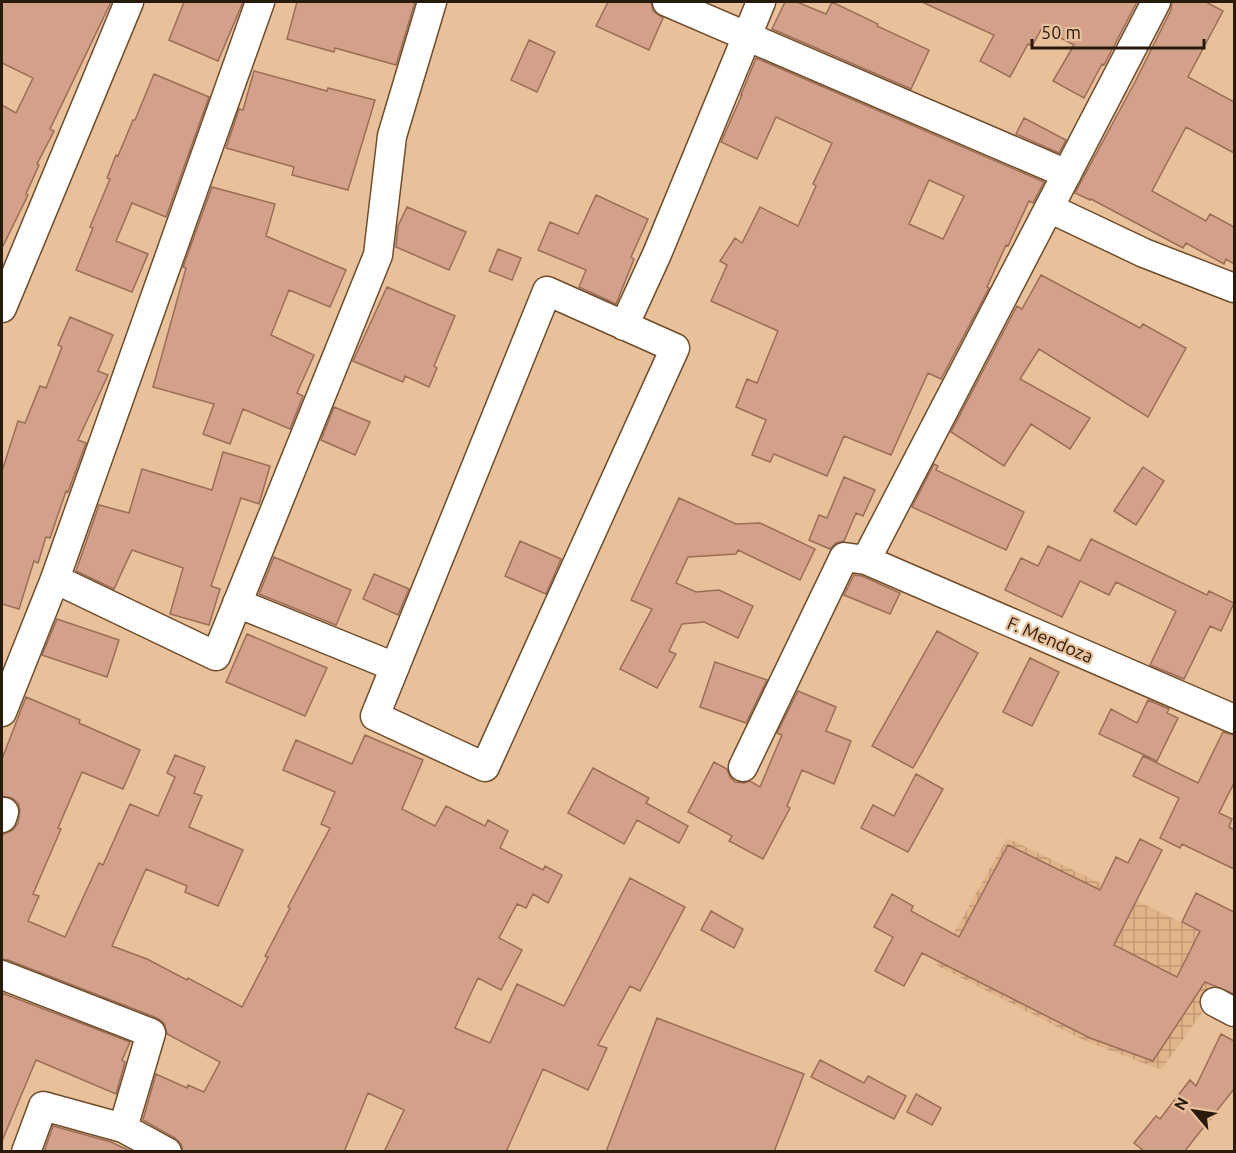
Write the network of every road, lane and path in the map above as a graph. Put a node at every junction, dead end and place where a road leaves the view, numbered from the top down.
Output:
1 (129, 2) edge
2 (260, 2) edge
3 (432, 2) edge
4 (667, 2) edge
5 (761, 2) edge
6 (1156, 2) edge
7 (746, 36) junction
8 (1067, 174) junction
9 (1049, 208) junction
10 (1234, 288) edge
11 (2, 308) edge
12 (624, 326) junction
13 (866, 560) junction
14 (55, 579) junction
15 (237, 603) junction
16 (395, 667) junction
17 (2, 712) edge
18 (1234, 719) edge
19 (743, 767) dead end
20 (2, 812) edge
21 (2, 818) edge
22 (2, 975) edge
23 (123, 1128) junction
24 (26, 1152) edge
25 (167, 1152) edge

1 - 11 street
2 - 14 street
3 - 15 street
4 - 7 street
5 - 7 street
6 - 8 street
7 - 8 street
7 - 12 street
8 - 9 street
9 - 10 street
9 - 13 street
12 - 16 street
12 - 16 street
13 - 18 street, F. Mendoza
13 - 19 street
14 - 15 street
14 - 17 street
15 - 16 street
20 - 21 street
22 - 23 street
23 - 24 street
23 - 25 street

